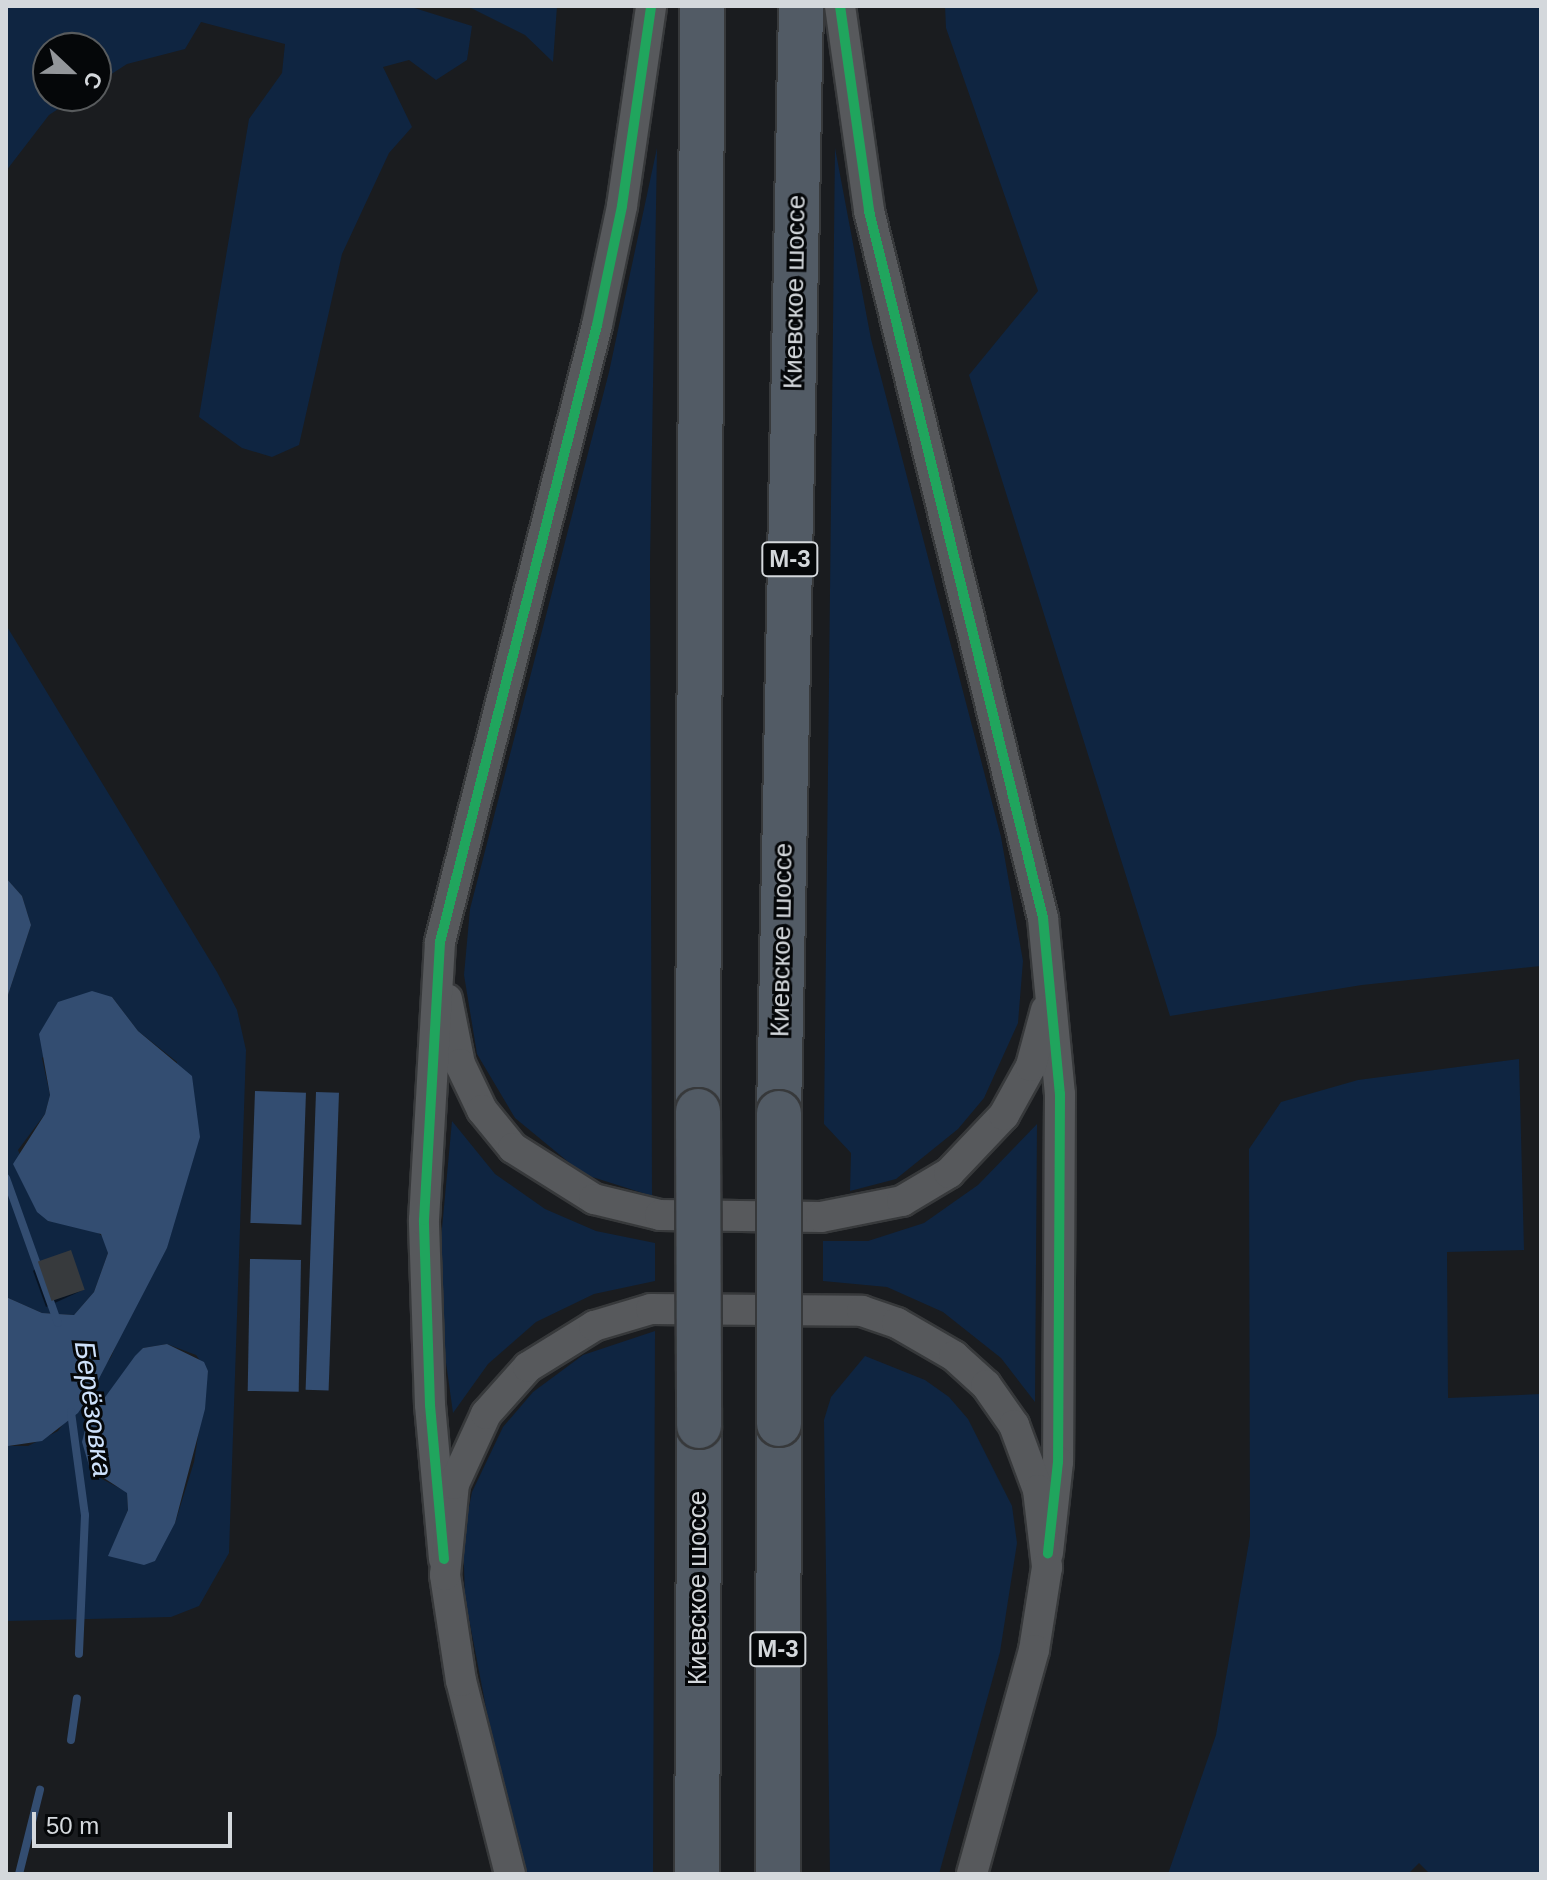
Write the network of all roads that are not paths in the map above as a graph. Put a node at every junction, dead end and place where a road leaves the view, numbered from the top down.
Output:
1 (651, 6) edge
2 (702, 6) edge
3 (801, 6) edge
4 (840, 6) edge
5 (454, 882) junction
6 (1050, 971) junction
7 (1048, 1553) junction
8 (444, 1559) junction
9 (510, 1874) edge
10 (697, 1874) edge
11 (778, 1874) edge
12 (972, 1874) edge

1 - 5 street
2 - 10 highway, Киевское шоссе, bridge
3 - 11 highway, Киевское шоссе / М-3, bridge
4 - 6 street
5 - 6 street
5 - 8 street
6 - 7 street
7 - 8 street
7 - 12 street
8 - 9 street

